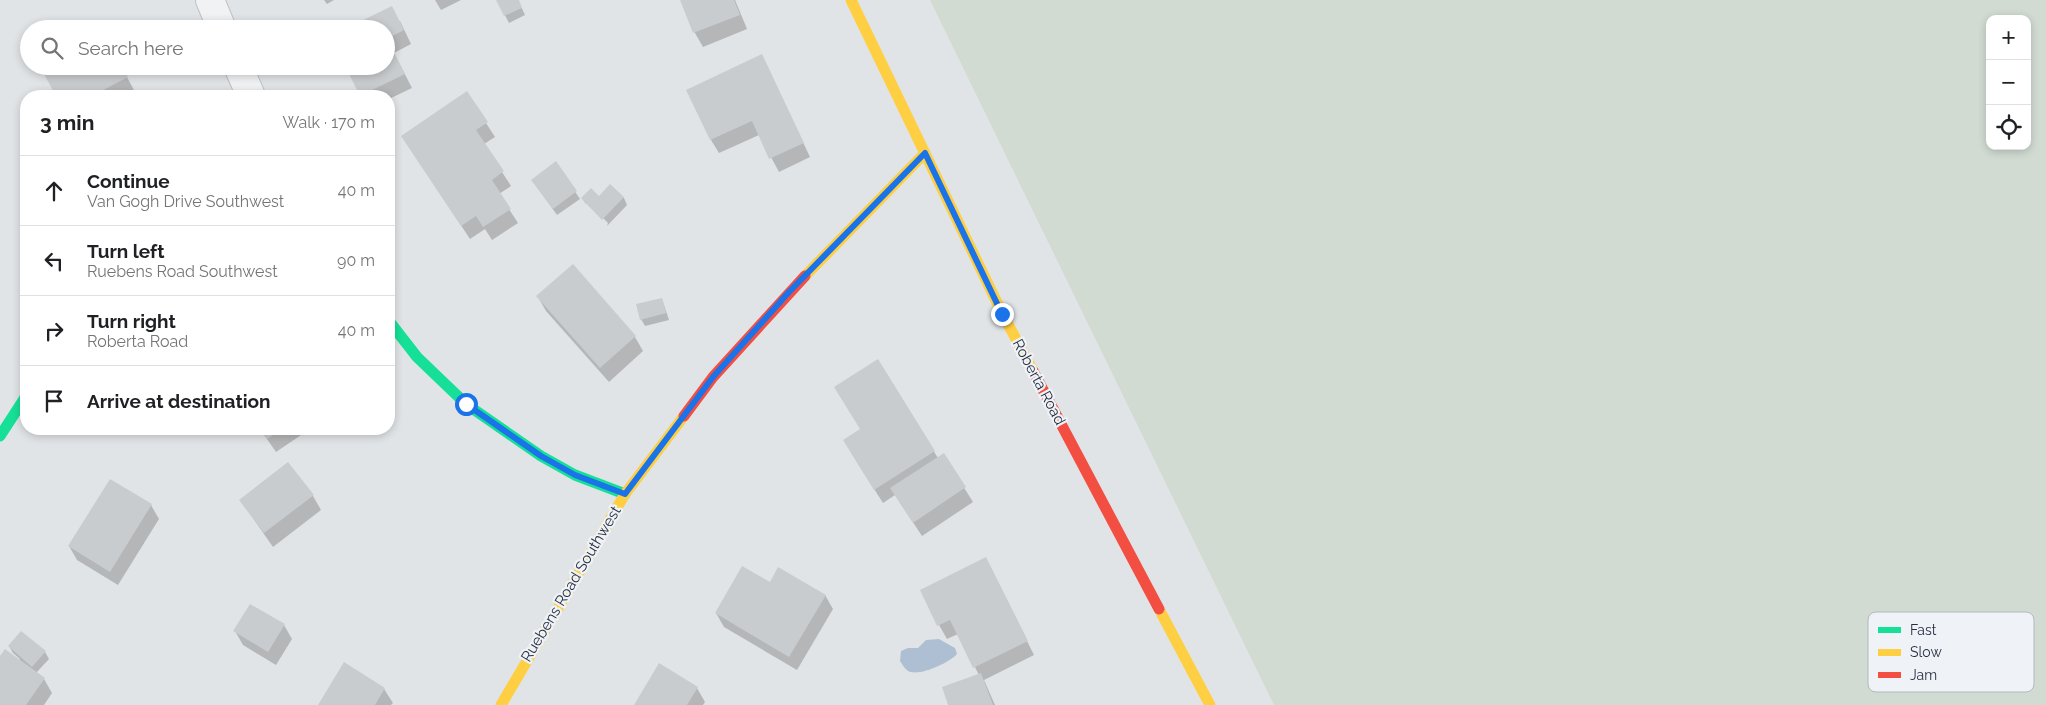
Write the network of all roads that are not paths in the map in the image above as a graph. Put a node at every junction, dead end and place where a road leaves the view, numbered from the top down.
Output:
1 (210, 0) edge
2 (851, 0) edge
3 (218, 20) edge
4 (242, 75) edge
5 (248, 90) edge
6 (925, 153) junction
7 (395, 329) edge
8 (20, 405) edge
9 (0, 436) edge
10 (625, 494) junction
11 (501, 705) edge
12 (1210, 705) edge

1 - 3 street
2 - 6 street, Roberta Road
4 - 5 street
6 - 10 street, Ruebens Road Southwest
6 - 12 street, Roberta Road
7 - 10 street
8 - 9 street
10 - 11 street, Ruebens Road Southwest

